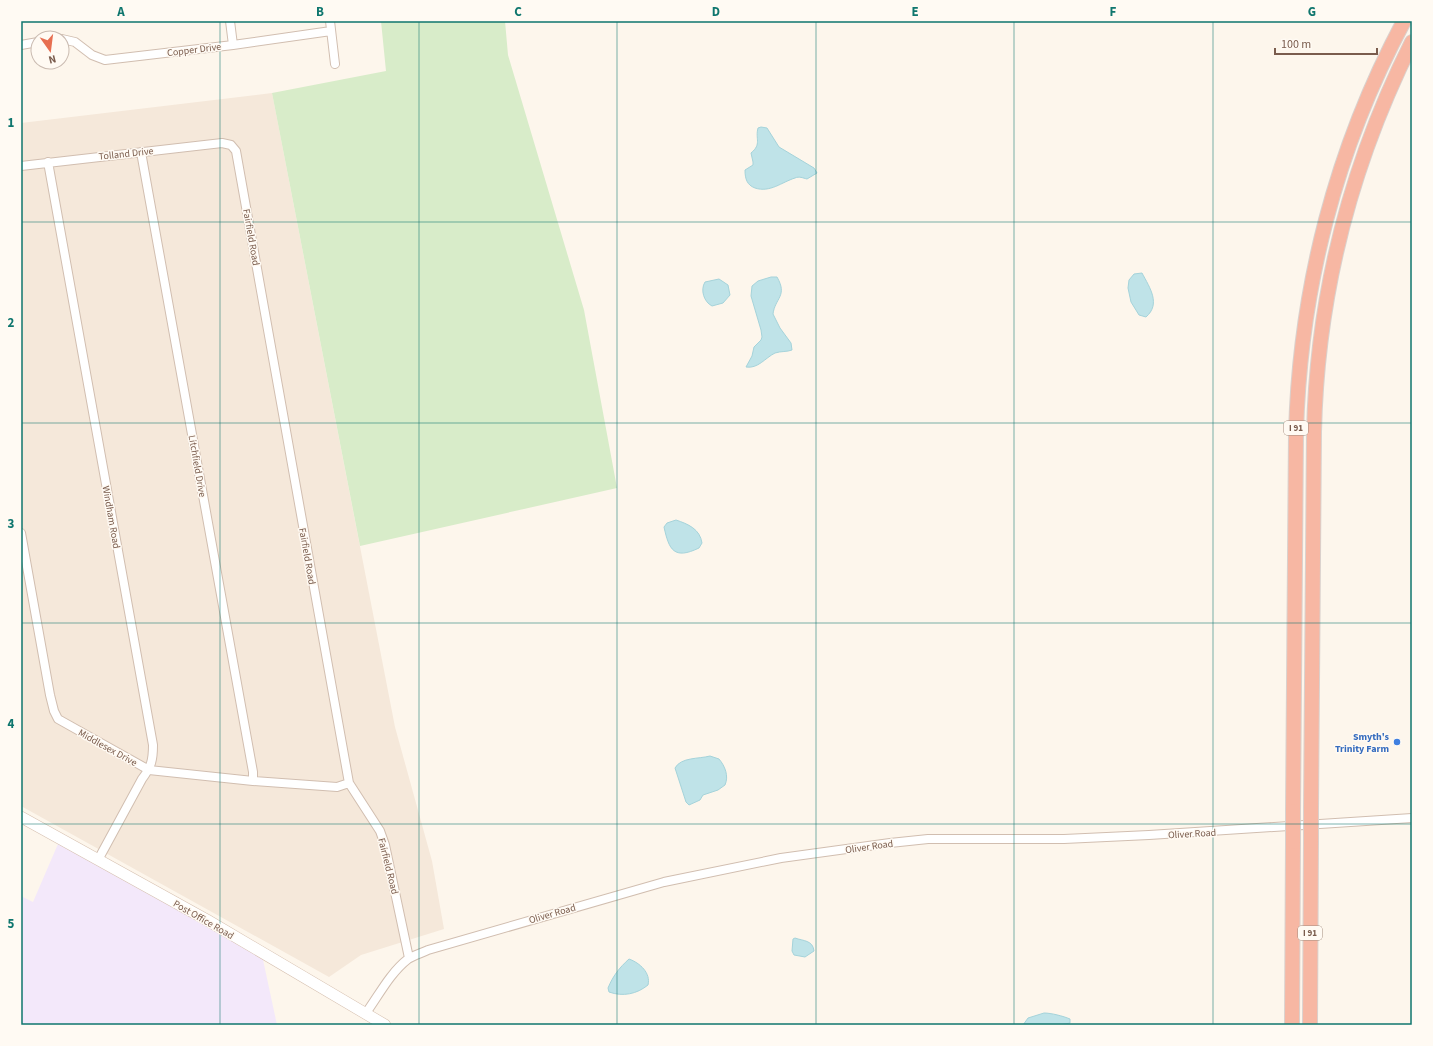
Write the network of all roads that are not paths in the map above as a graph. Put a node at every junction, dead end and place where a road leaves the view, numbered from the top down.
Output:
1 (230, 21) edge
2 (330, 21) edge
3 (1404, 21) edge
4 (331, 31) junction
5 (70, 41) edge
6 (1412, 42) edge
7 (233, 44) junction
8 (335, 64) dead end
9 (231, 145) joint
10 (141, 152) junction
11 (48, 162) junction
12 (21, 166) edge
13 (21, 533) edge
14 (149, 770) junction
15 (253, 781) junction
16 (349, 783) junction
17 (21, 817) edge
18 (1412, 818) edge
19 (98, 860) junction
20 (409, 958) junction
21 (366, 1013) junction
22 (385, 1025) edge
23 (1292, 1025) edge
24 (1310, 1025) edge

1 - 7 street
2 - 4 street
3 - 23 highway, I 91, bridge
4 - 7 street, Copper Drive
4 - 8 street
5 - 7 street, Copper Drive
6 - 24 highway, I 91, bridge
9 - 10 street, Tolland Drive
9 - 16 street, Fairfield Road
10 - 11 street, Tolland Drive
10 - 15 street, Litchfield Drive
11 - 12 street, Tolland Drive
11 - 14 street, Windham Road
13 - 14 street, Middlesex Drive
14 - 15 street, Middlesex Drive
14 - 19 street, Windham Road
15 - 16 street, Middlesex Drive
16 - 20 street, Fairfield Road
17 - 19 street, Post Office Road
18 - 20 street, Oliver Road
19 - 21 street, Post Office Road
20 - 21 street, Oliver Road
21 - 22 street, Post Office Road

